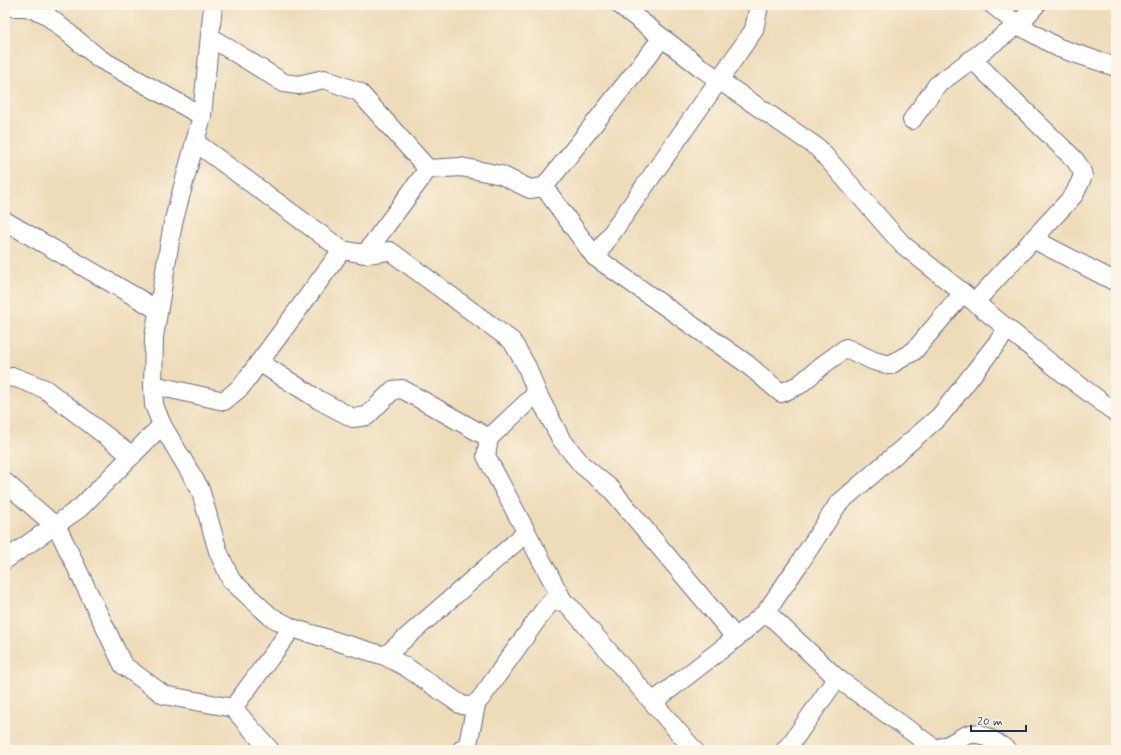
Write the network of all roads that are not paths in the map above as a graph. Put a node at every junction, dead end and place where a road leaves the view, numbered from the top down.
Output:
1 (213, 5) edge
2 (620, 5) edge
3 (759, 5) edge
4 (993, 5) edge
5 (1036, 5) edge
6 (5, 7) edge
7 (1018, 25) junction
8 (210, 37) junction
9 (662, 38) junction
10 (972, 59) junction
11 (1116, 67) edge
12 (718, 80) junction
13 (202, 116) junction
14 (912, 120) dead end
15 (194, 142) junction
16 (428, 169) junction
17 (544, 187) junction
18 (5, 221) edge
19 (1033, 239) junction
20 (342, 250) junction
21 (365, 254) junction
22 (595, 257) junction
23 (1116, 282) edge
24 (969, 298) junction
25 (158, 310) junction
26 (1008, 329) junction
27 (260, 362) junction
28 (5, 378) edge
29 (153, 385) junction
30 (537, 393) junction
31 (1116, 413) edge
32 (162, 425) junction
33 (489, 438) junction
34 (132, 456) junction
35 (5, 482) edge
36 (54, 525) junction
37 (526, 533) junction
38 (5, 560) edge
39 (563, 601) junction
40 (766, 612) junction
41 (292, 628) junction
42 (736, 638) junction
43 (385, 656) junction
44 (837, 678) junction
45 (653, 702) junction
46 (476, 705) junction
47 (233, 708) junction
48 (794, 747) edge
49 (941, 749) edge
50 (270, 750) edge
51 (461, 750) edge
52 (694, 750) edge
53 (1008, 750) edge

1 - 8 street
2 - 9 street
3 - 12 street
4 - 7 street
5 - 7 street
6 - 13 street
7 - 10 street
7 - 11 street
8 - 13 street
8 - 16 street
9 - 12 street
9 - 17 street
10 - 14 street
10 - 19 street
12 - 22 street
12 - 24 street
13 - 15 street
15 - 20 street
15 - 25 street
16 - 17 street
16 - 21 street
17 - 22 street
18 - 25 street
19 - 23 street
19 - 24 street
20 - 21 street
20 - 27 street
21 - 30 street
22 - 24 street
24 - 26 street
25 - 29 street
26 - 31 street
26 - 40 street
27 - 29 street
27 - 33 street
28 - 34 street
29 - 32 street
30 - 33 street
30 - 42 street
32 - 34 street
32 - 41 street
33 - 37 street
34 - 36 street
35 - 36 street
36 - 38 street
36 - 47 street
37 - 39 street
37 - 43 street
39 - 45 street
39 - 46 street
40 - 42 street
40 - 44 street
41 - 43 street
41 - 47 street
42 - 45 street
43 - 46 street
44 - 48 street
44 - 49 street
45 - 52 street
46 - 51 street
47 - 50 street
49 - 53 street

